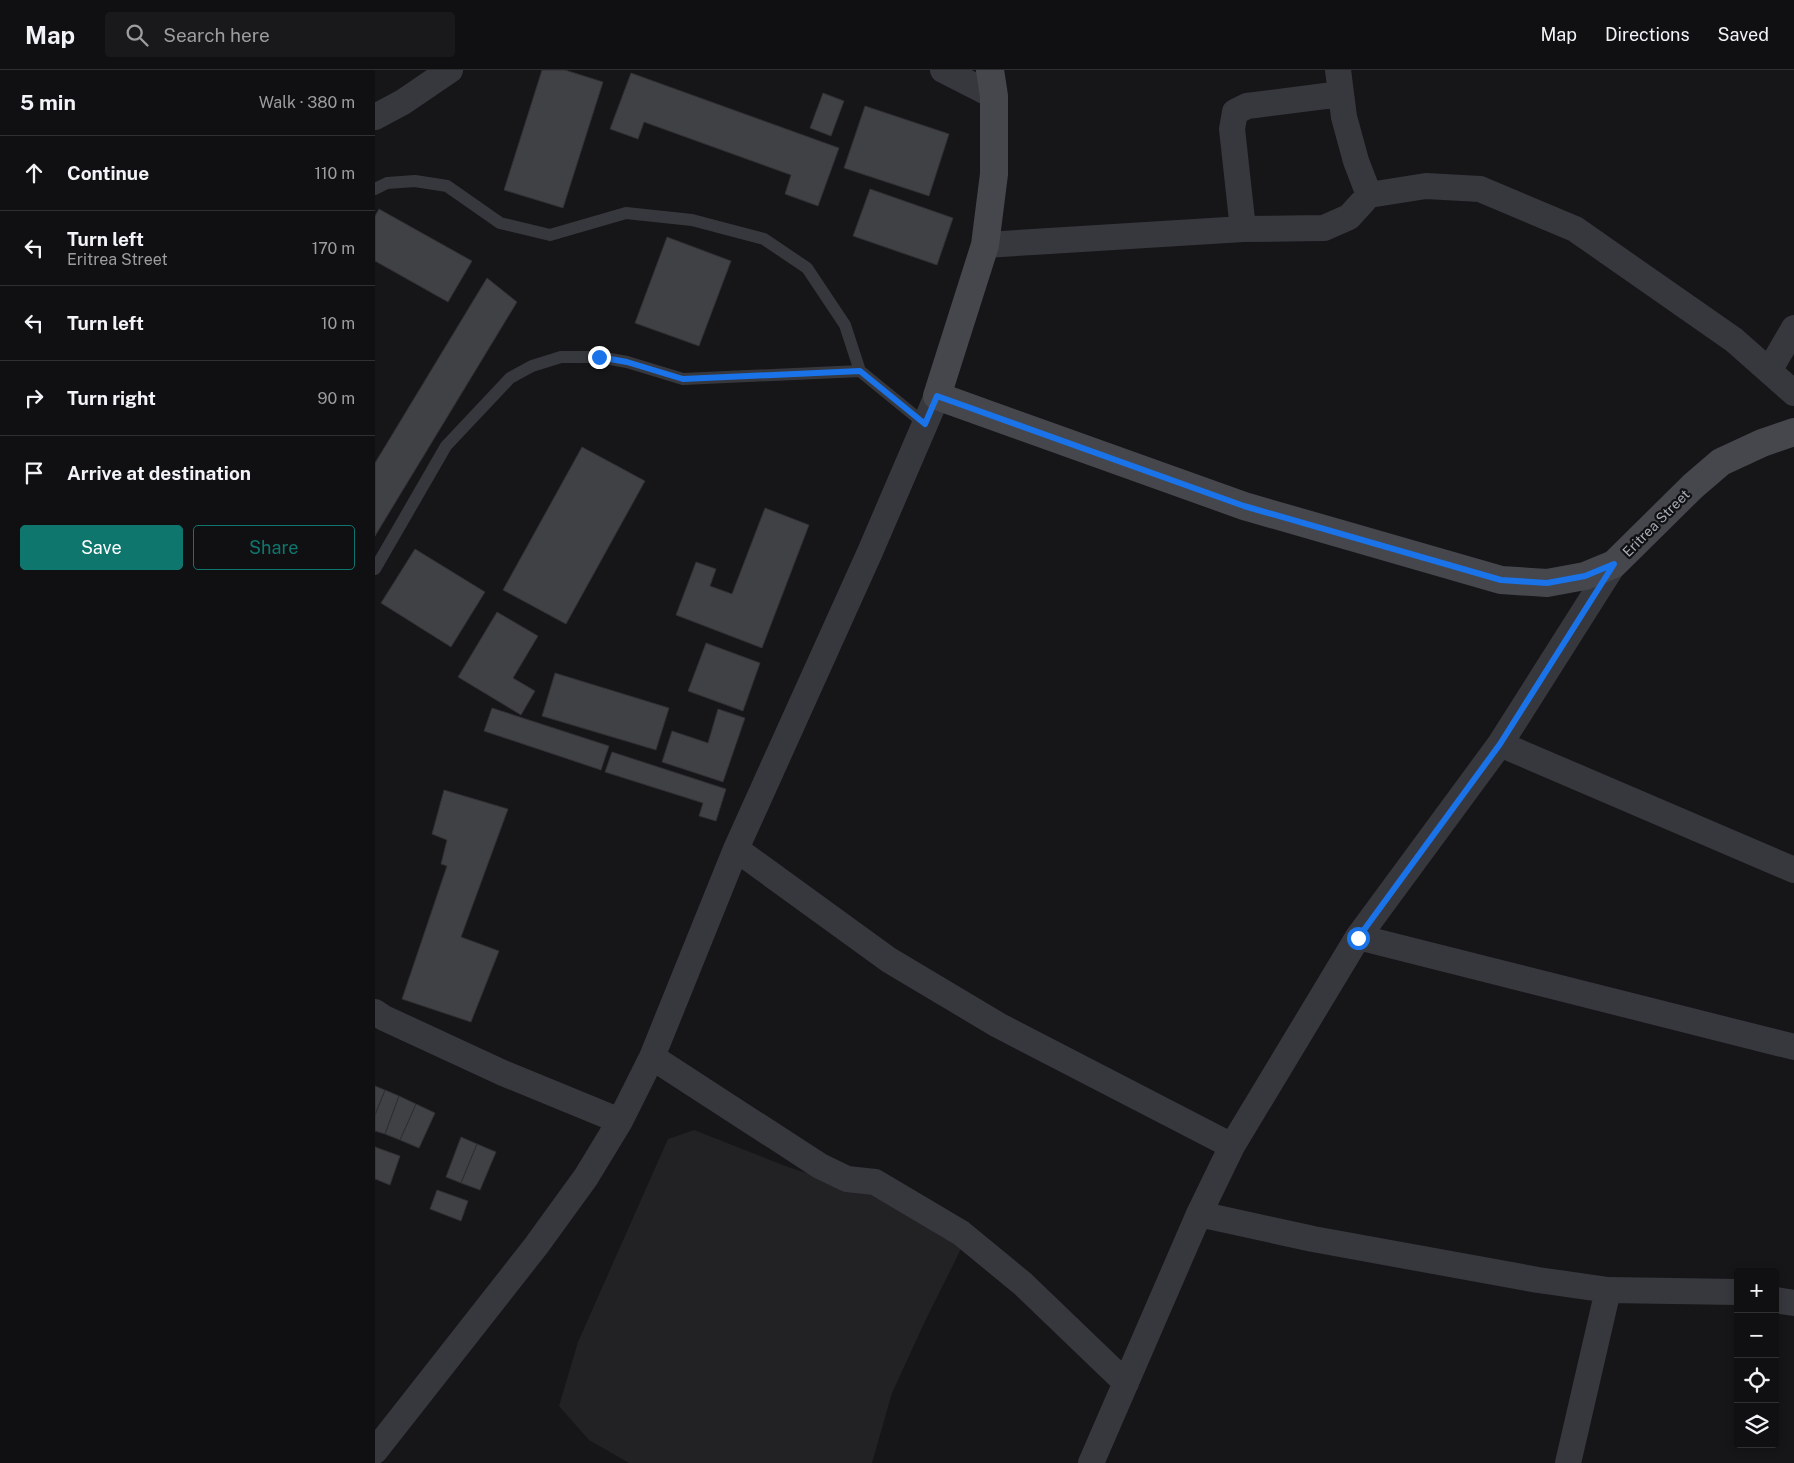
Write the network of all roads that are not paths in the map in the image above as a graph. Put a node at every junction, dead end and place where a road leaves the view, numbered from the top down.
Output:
1 (450, 70) edge
2 (943, 70) edge
3 (1340, 82) edge
4 (992, 83) edge
5 (375, 117) edge
6 (375, 189) edge
7 (1369, 195) junction
8 (1243, 229) junction
9 (985, 245) junction
10 (1794, 328) edge
11 (860, 371) junction
12 (1769, 371) junction
13 (1794, 393) edge
14 (937, 396) junction
15 (925, 424) junction
16 (1794, 432) edge
17 (1614, 564) junction
18 (375, 569) edge
19 (1500, 744) junction
20 (736, 849) junction
21 (1794, 870) edge
22 (1358, 938) junction
23 (375, 1012) edge
24 (1794, 1047) edge
25 (652, 1057) junction
26 (620, 1121) junction
27 (1232, 1146) junction
28 (1199, 1214) junction
29 (1607, 1290) junction
30 (1734, 1292) edge
31 (1779, 1301) edge
32 (1794, 1303) edge
33 (1126, 1383) junction
34 (375, 1451) edge
35 (1091, 1463) edge
36 (1568, 1463) edge

1 - 5 street
2 - 4 street
3 - 7 street
3 - 8 street
4 - 9 main road
6 - 11 lane
7 - 8 street
7 - 12 street
8 - 9 street
9 - 14 main road
10 - 12 street
11 - 15 lane
11 - 18 lane
12 - 13 street
14 - 15 street
14 - 17 main road, Eritrea Street
15 - 20 street
16 - 17 main road, Eritrea Street
17 - 19 street
19 - 21 street
19 - 22 street
20 - 25 street
20 - 27 street
22 - 24 street
22 - 27 street
23 - 26 street
25 - 26 street
25 - 33 street
26 - 34 street
27 - 28 street
28 - 29 street
28 - 33 street
29 - 30 street
29 - 36 street
31 - 32 street
33 - 35 street

